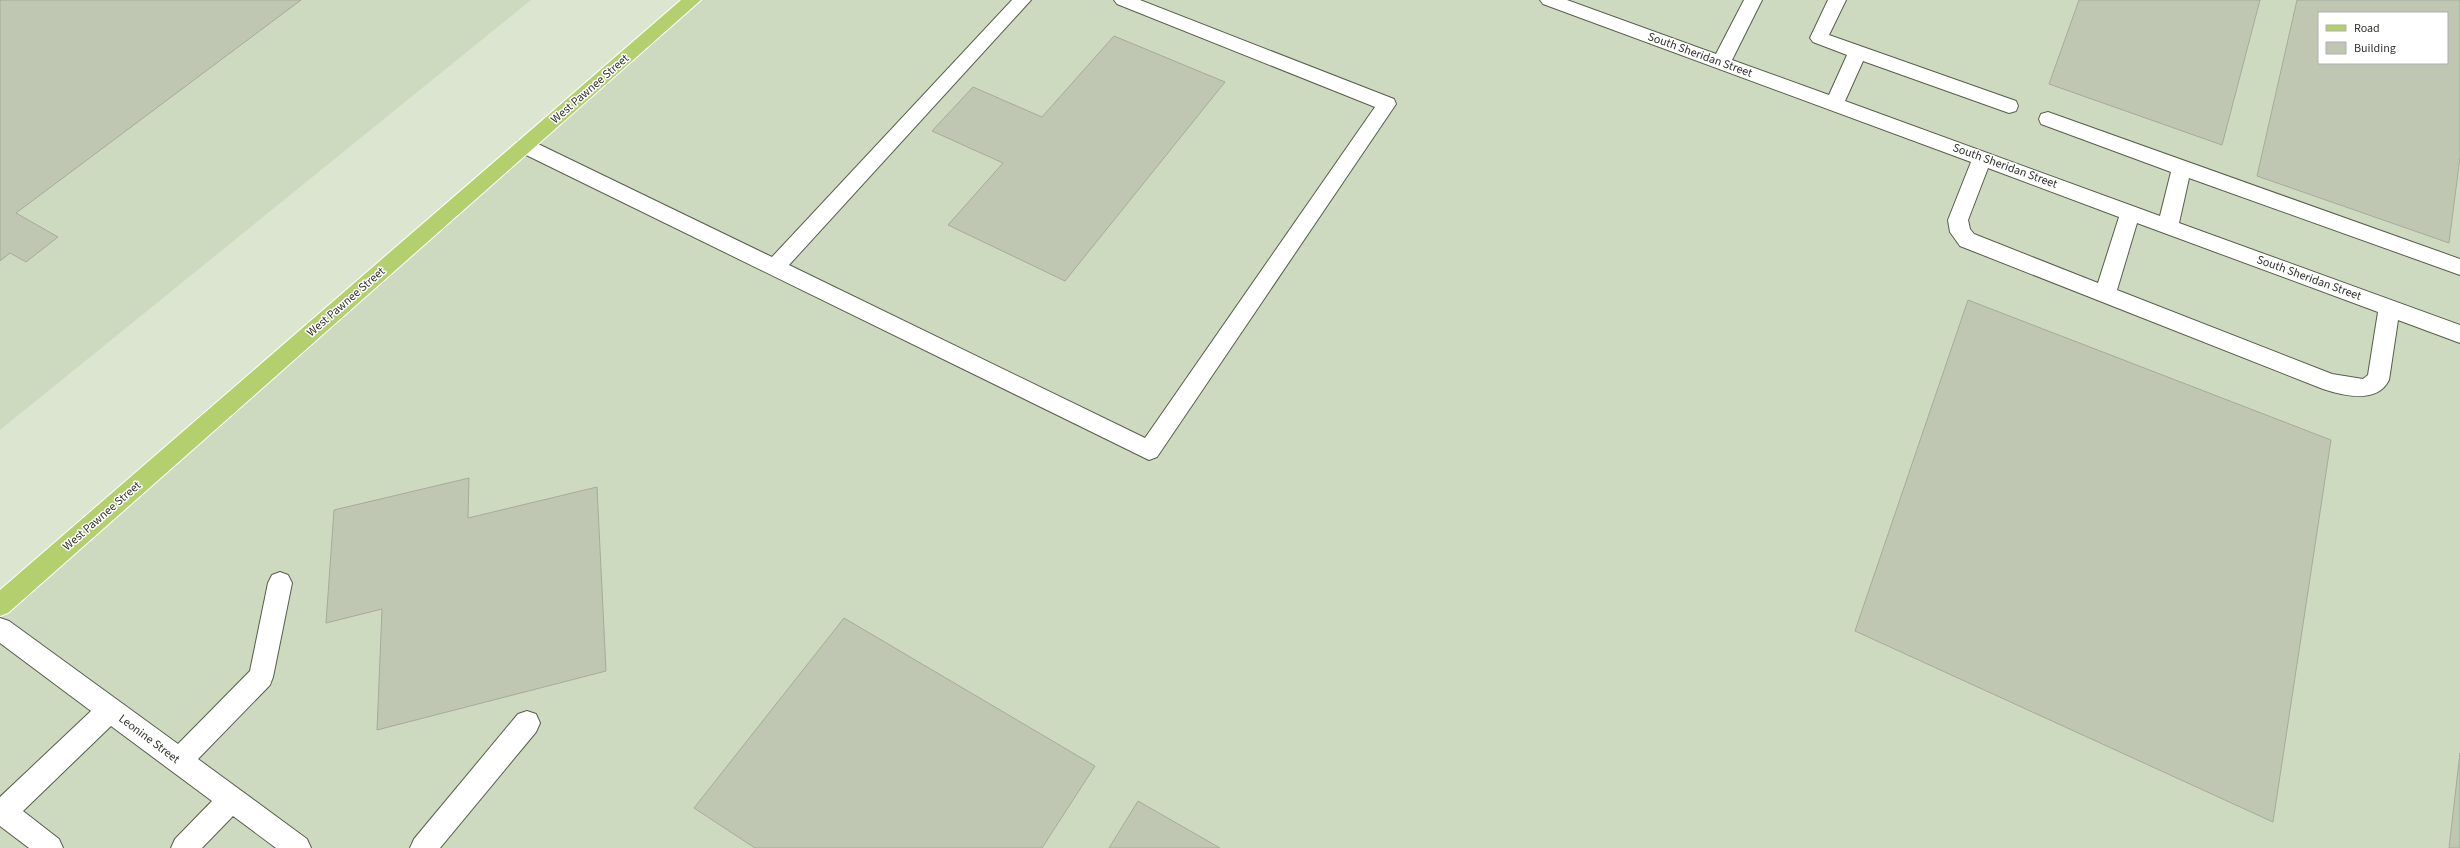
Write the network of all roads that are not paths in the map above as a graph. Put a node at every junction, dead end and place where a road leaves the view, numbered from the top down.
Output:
1 (692, 0) edge
2 (1022, 0) edge
3 (1123, 0) edge
4 (1751, 0) edge
5 (1838, 0) edge
6 (1558, 1) edge
7 (1858, 52) junction
8 (1721, 63) junction
9 (1834, 104) junction
10 (2010, 106) dead end
11 (2048, 119) dead end
12 (524, 146) junction
13 (1982, 158) junction
14 (2182, 168) junction
15 (2130, 212) junction
16 (2168, 226) junction
17 (2460, 267) edge
18 (774, 268) junction
19 (2105, 295) junction
20 (2389, 307) junction
21 (2460, 334) edge
22 (280, 583) dead end
23 (0, 605) edge
24 (0, 629) edge
25 (110, 710) junction
26 (527, 722) dead end
27 (178, 761) junction
28 (231, 800) junction
29 (2, 811) edge
30 (50, 848) edge
31 (184, 848) edge
32 (298, 848) edge
33 (423, 848) edge

1 - 12 main road, West Pawnee Street
2 - 18 street
3 - 18 street
4 - 8 street
5 - 7 street
6 - 8 street, South Sheridan Street
7 - 9 street
7 - 10 street
8 - 9 street, South Sheridan Street
9 - 13 street, South Sheridan Street
11 - 14 street
12 - 18 street
12 - 23 main road, West Pawnee Street
13 - 15 street, South Sheridan Street
13 - 19 street
14 - 16 street
14 - 17 street
15 - 16 street, South Sheridan Street
15 - 19 street
16 - 20 street, South Sheridan Street
19 - 20 street
20 - 21 street, South Sheridan Street
22 - 27 street
24 - 25 street, Leonine Street
25 - 27 street, Leonine Street
25 - 29 street
26 - 33 street
27 - 28 street, Leonine Street
28 - 31 street
28 - 32 street, Leonine Street
29 - 30 street

